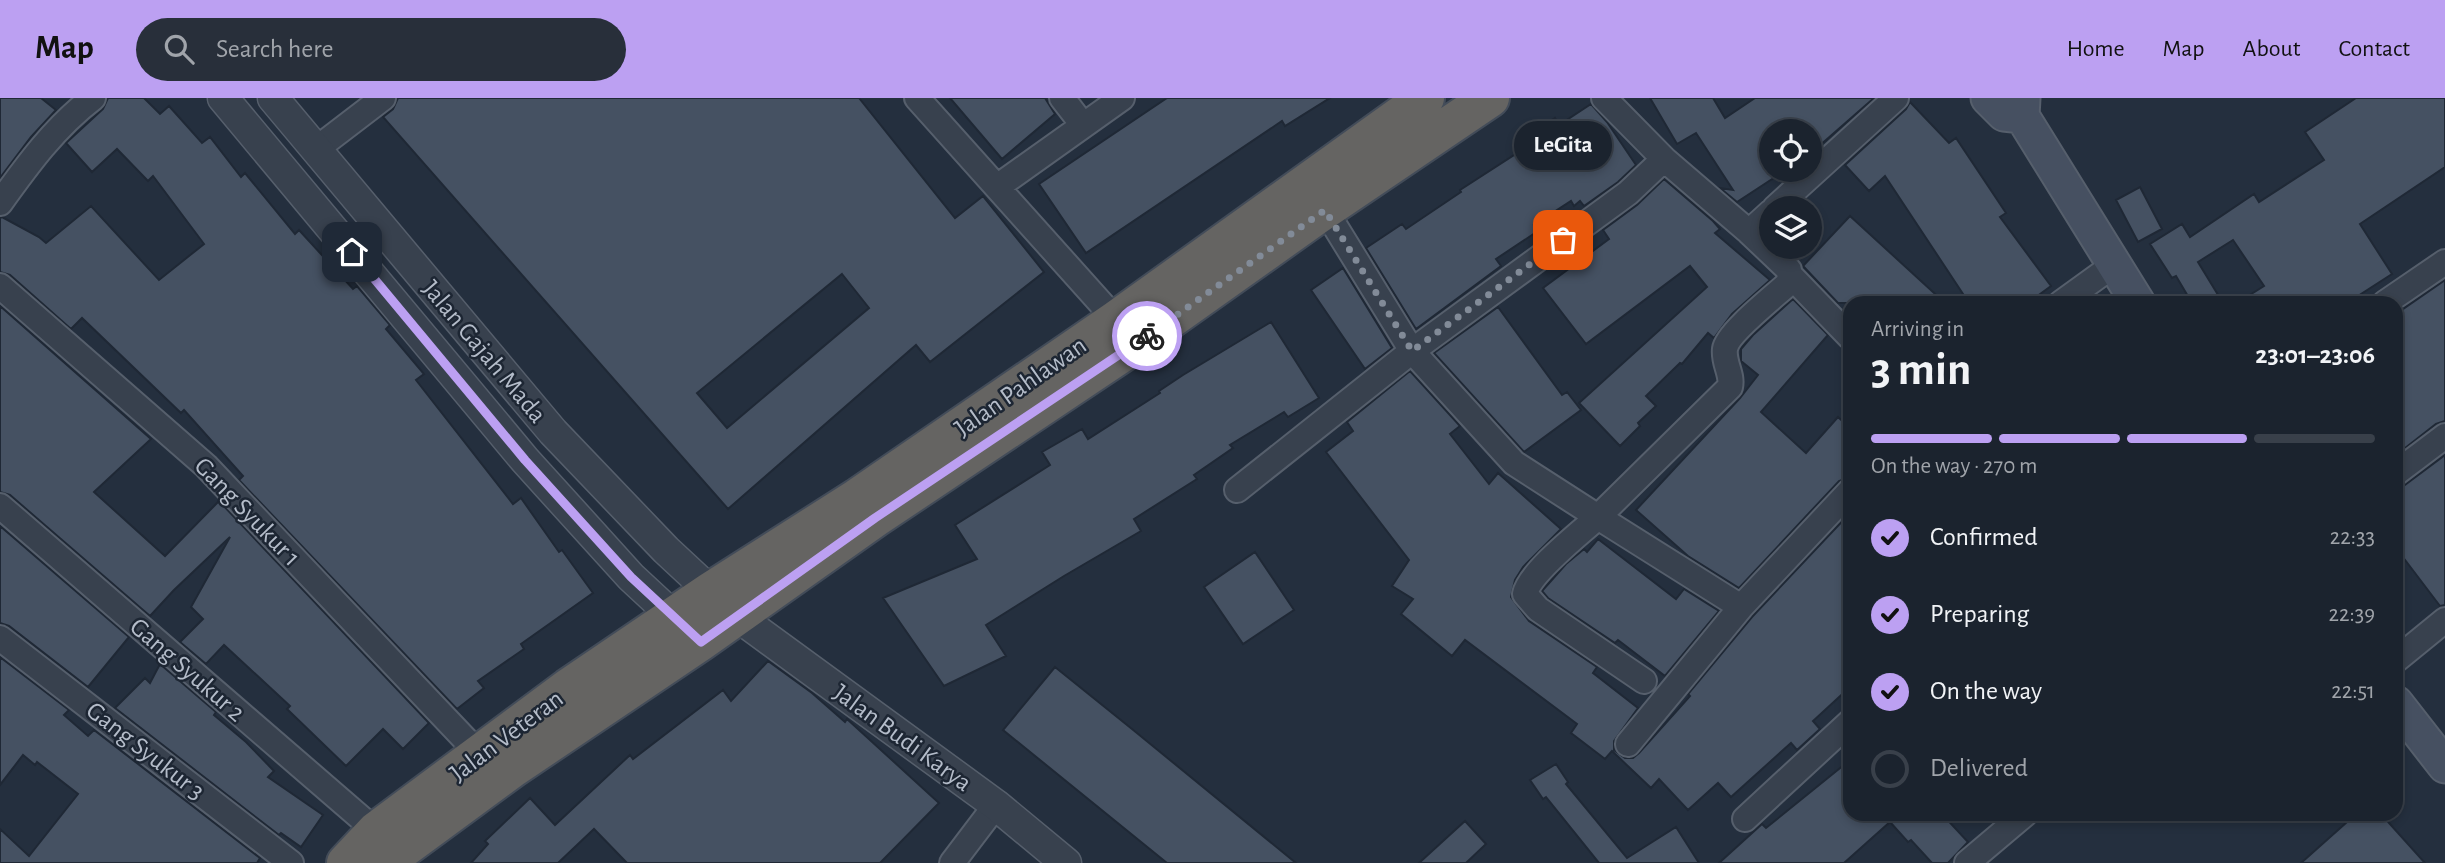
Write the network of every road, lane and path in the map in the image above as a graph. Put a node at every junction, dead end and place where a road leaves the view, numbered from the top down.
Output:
1 (93, 98) edge
2 (223, 98) edge
3 (273, 98) edge
4 (383, 98) edge
5 (917, 98) edge
6 (1062, 98) edge
7 (1122, 98) edge
8 (1425, 98) edge
9 (1490, 98) edge
10 (1604, 98) edge
11 (1896, 98) edge
12 (1988, 98) edge
13 (2022, 107) edge
14 (1083, 125) junction
15 (315, 150) junction
16 (1664, 159) junction
17 (997, 187) junction
18 (1788, 196) edge
19 (0, 203) edge
20 (1325, 210) junction
21 (1759, 223) edge
22 (1749, 232) junction
23 (2445, 262) edge
24 (2115, 264) junction
25 (1791, 276) junction
26 (0, 286) edge
27 (2071, 296) edge
28 (2134, 296) edge
29 (2395, 296) edge
30 (1116, 320) junction
31 (1843, 330) edge
32 (1412, 351) junction
33 (2445, 436) edge
34 (2403, 468) edge
35 (1237, 490) dead end
36 (1843, 498) edge
37 (0, 506) edge
38 (1598, 517) junction
39 (724, 604) junction
40 (1741, 607) junction
41 (2445, 620) edge
42 (687, 629) junction
43 (0, 638) edge
44 (2403, 654) edge
45 (1644, 681) dead end
46 (2403, 712) edge
47 (1843, 728) edge
48 (1628, 744) dead end
49 (480, 755) junction
50 (2445, 766) edge
51 (996, 805) junction
52 (1745, 819) dead end
53 (2017, 821) edge
54 (382, 847) edge
55 (291, 863) edge
56 (346, 863) edge
57 (952, 863) edge
58 (1066, 863) edge
59 (1967, 863) edge

1 - 19 street
2 - 42 street, Jalan Gajah Mada
3 - 15 street, Jalan Gajah Mada
4 - 15 street
5 - 17 street
6 - 14 street
7 - 14 street
8 - 30 highway, Jalan Pahlawan
9 - 20 highway, Jalan Pahlawan
10 - 16 street
11 - 18 street
12 - 13 main road
13 - 24 main road
14 - 17 street
15 - 39 street, Jalan Gajah Mada
16 - 22 street
16 - 32 street
17 - 30 street
20 - 32 street
20 - 39 highway, Jalan Pahlawan
21 - 22 street
22 - 25 street
23 - 29 street
24 - 27 street
24 - 28 main road
25 - 31 street
25 - 38 street
26 - 49 street, Gang Syukur 1
30 - 39 highway, Jalan Pahlawan
32 - 35 street
32 - 38 street
33 - 34 street
36 - 40 street
37 - 54 street, Gang Syukur 2
38 - 40 street
38 - 45 street
39 - 42 highway
39 - 51 street, Jalan Budi Karya
40 - 48 street
41 - 44 street
42 - 49 highway, Jalan Veteran
42 - 54 highway, Jalan Veteran
43 - 55 street, Gang Syukur 3
46 - 50 main road
47 - 52 street
49 - 54 highway, Jalan Veteran
51 - 57 street
51 - 58 street, Jalan Budi Karya
53 - 59 street
54 - 56 highway, Jalan Veteran

